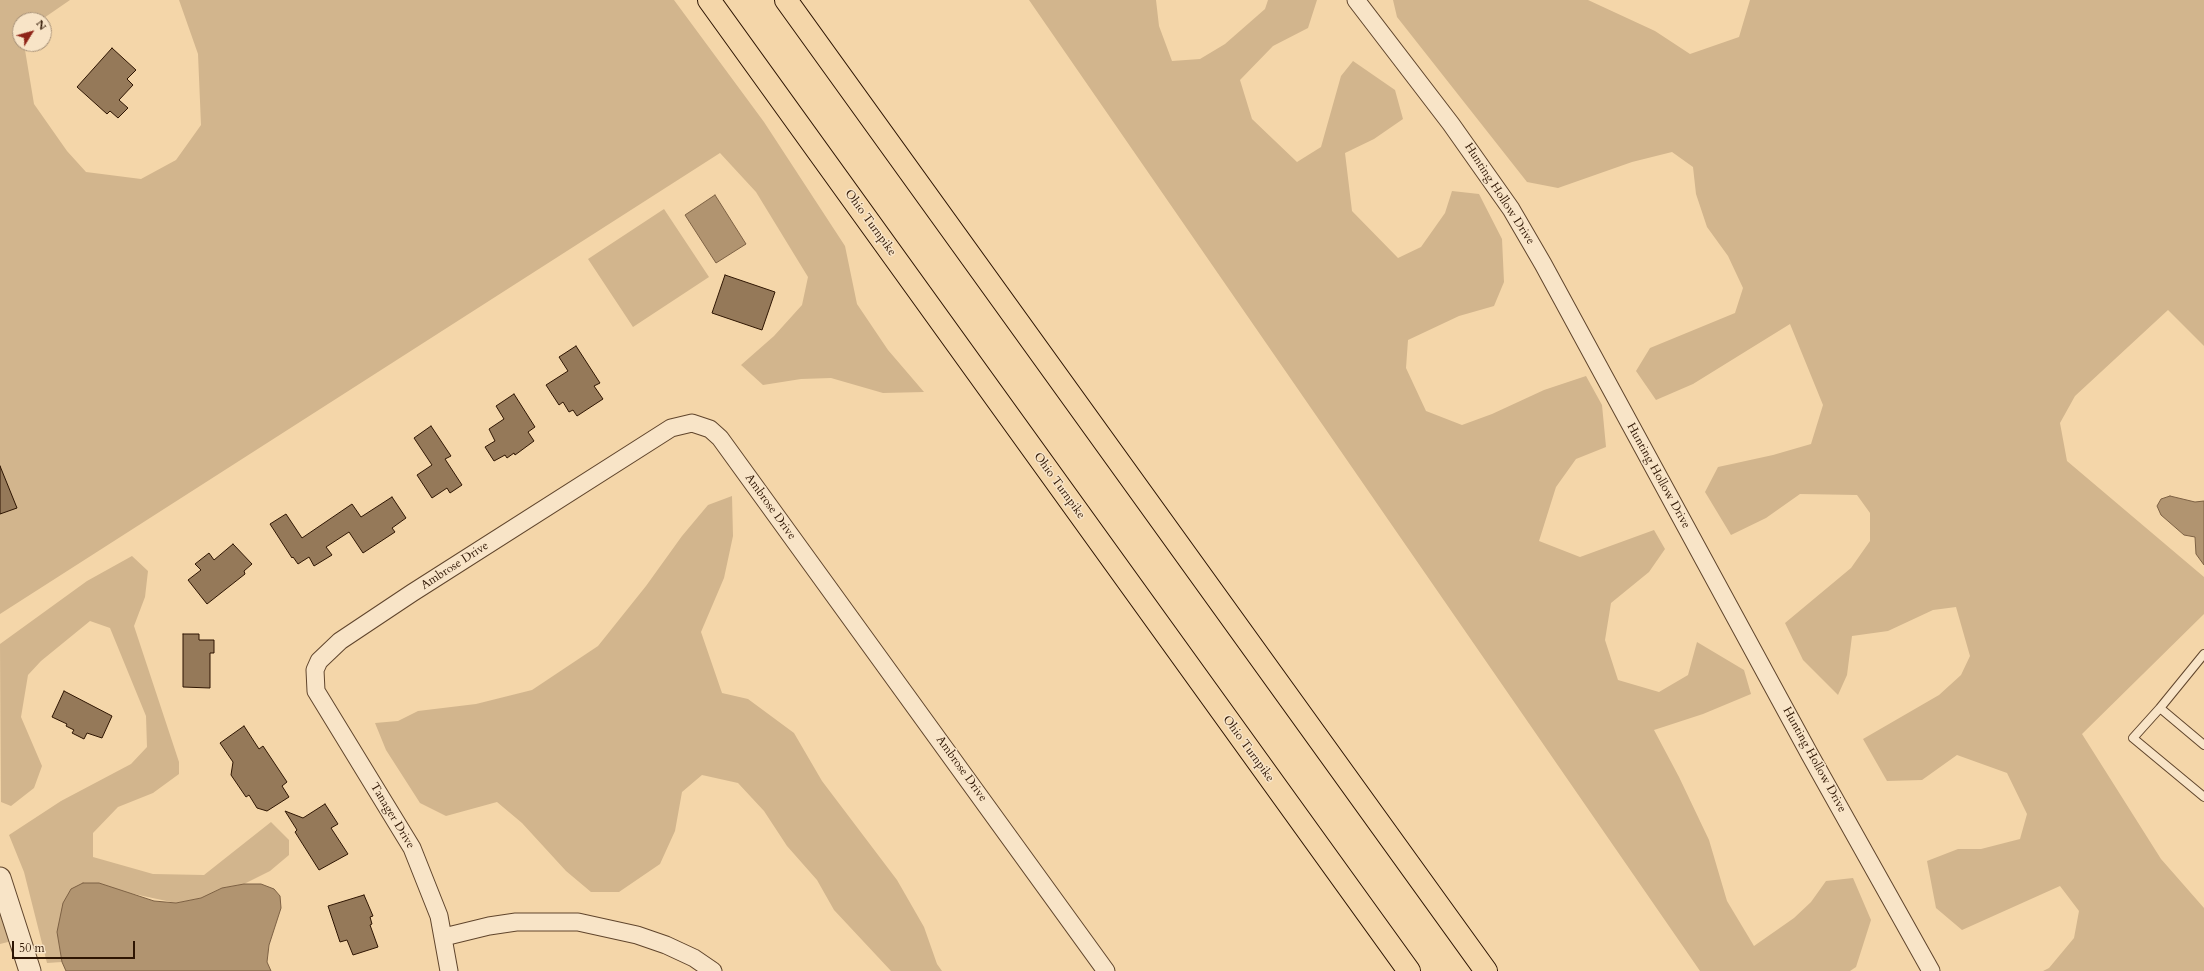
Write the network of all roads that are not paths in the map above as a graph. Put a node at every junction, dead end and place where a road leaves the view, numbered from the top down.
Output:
1 (709, 0) edge
2 (786, 0) edge
3 (1356, 0) edge
4 (2204, 654) edge
5 (315, 670) joint
6 (2160, 708) junction
7 (2204, 745) edge
8 (2204, 797) edge
9 (0, 878) edge
10 (444, 937) junction
11 (30, 971) edge
12 (449, 971) edge
13 (713, 971) edge
14 (1106, 971) edge
15 (1409, 971) edge
16 (1486, 971) edge
17 (1931, 971) edge

1 - 15 highway, Ohio Turnpike
2 - 16 highway
3 - 17 street, Hunting Hollow Drive
4 - 6 lane
5 - 10 street, Tanager Drive
5 - 14 street, Ambrose Drive
6 - 7 lane
6 - 8 lane
9 - 11 street
10 - 12 street, Tanager Drive
10 - 13 street

